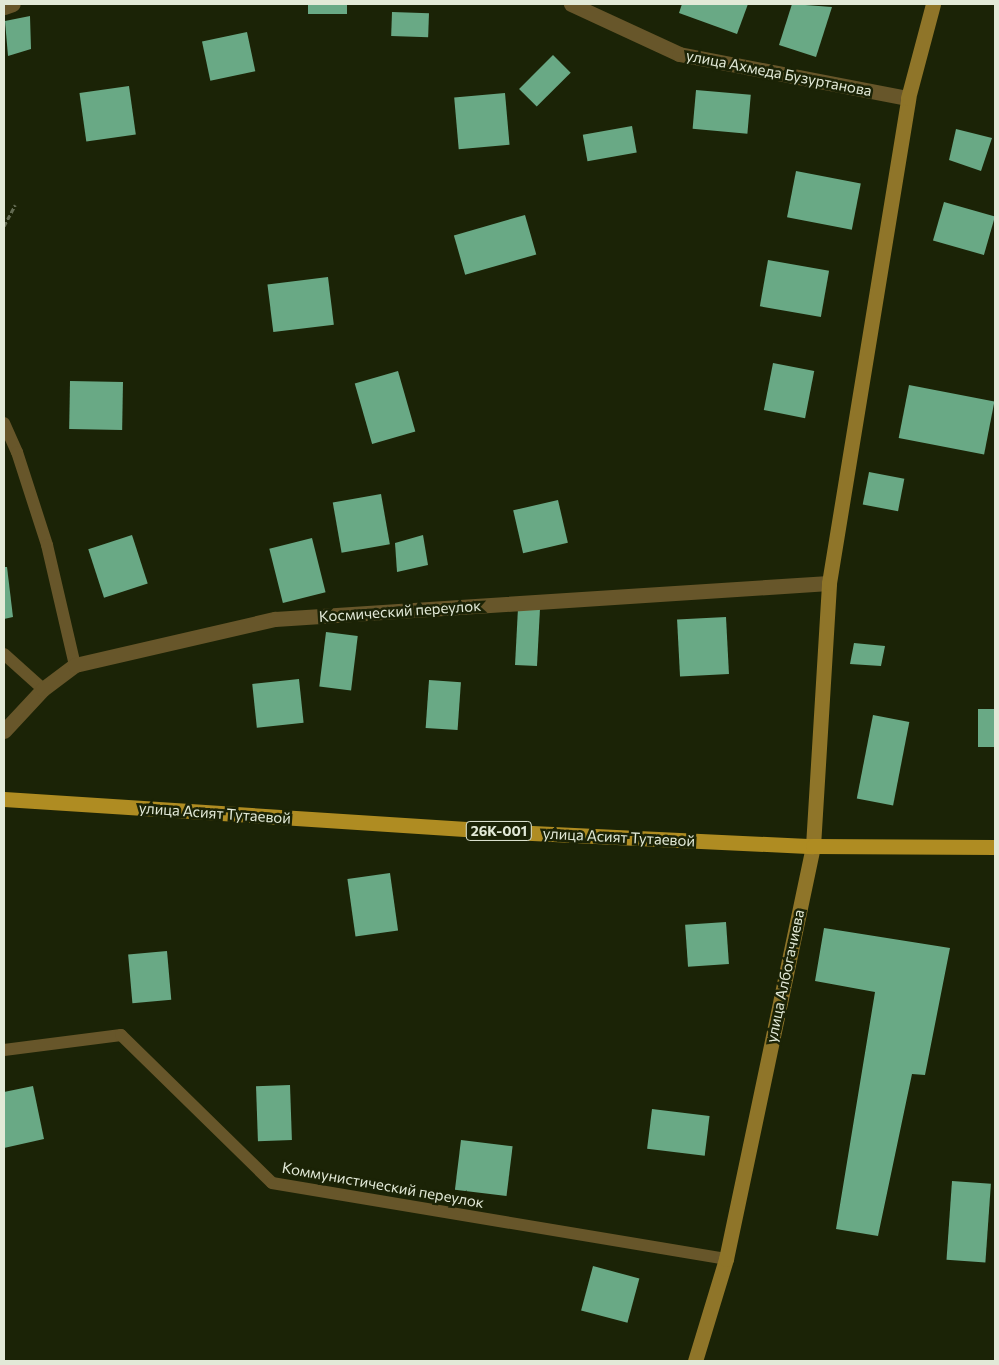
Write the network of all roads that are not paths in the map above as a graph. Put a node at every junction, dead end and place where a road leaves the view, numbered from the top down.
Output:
1 (13, 4) edge
2 (571, 4) edge
3 (933, 4) edge
4 (4, 7) edge
5 (908, 98) junction
6 (4, 423) edge
7 (829, 583) junction
8 (4, 654) edge
9 (75, 665) junction
10 (43, 689) junction
11 (4, 732) edge
12 (4, 799) edge
13 (813, 846) junction
14 (995, 847) edge
15 (4, 1050) edge
16 (726, 1259) junction
17 (695, 1361) edge

1 - 4 street
2 - 5 street, улица Ахмеда Бузуртанова
3 - 5 street, улица Албогачиева
5 - 7 street, улица Албогачиева
6 - 9 lane
7 - 9 street, Космический переулок
7 - 13 street, улица Албогачиева
8 - 10 lane
9 - 10 street, Космический переулок
10 - 11 street, Космический переулок
12 - 13 main road, улица Асият Тутаевой / 26К-001
13 - 14 main road, улица Асият Тутаевой / 26К-001
13 - 16 street, улица Албогачиева
15 - 16 lane, Коммунистический переулок
16 - 17 street, улица Албогачиева

